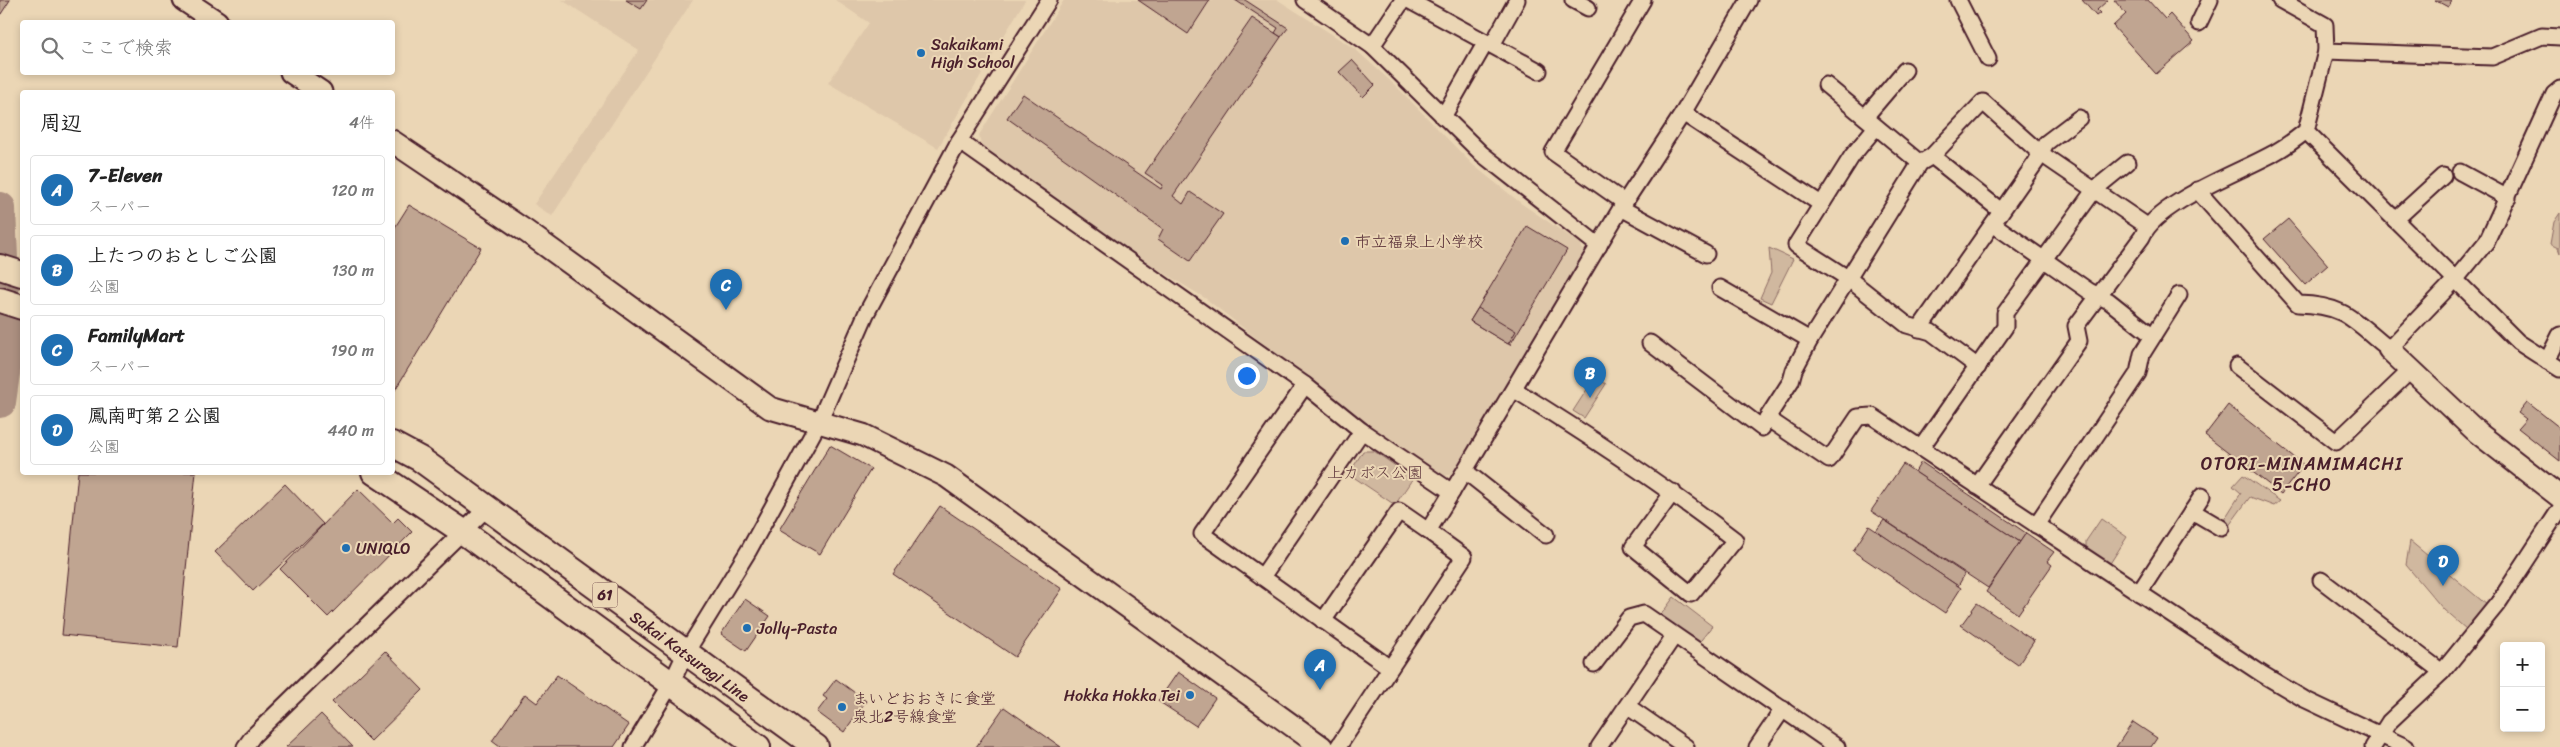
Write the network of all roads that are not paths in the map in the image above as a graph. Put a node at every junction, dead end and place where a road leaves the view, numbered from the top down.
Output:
1 (184, 0) edge
2 (1049, 0) edge
3 (1305, 0) edge
4 (1403, 0) edge
5 (1408, 0) edge
6 (1517, 0) edge
7 (1573, 0) edge
8 (1643, 0) edge
9 (1749, 0) edge
10 (1958, 0) edge
11 (2210, 0) edge
12 (2280, 0) edge
13 (1588, 8) dead end
14 (214, 20) edge
15 (2199, 23) dead end
16 (2560, 37) edge
17 (1489, 44) junction
18 (1372, 46) junction
19 (2326, 51) junction
20 (1988, 59) dead end
21 (1905, 70) dead end
22 (1539, 71) dead end
23 (296, 75) edge
24 (1826, 85) dead end
25 (2560, 89) edge
26 (318, 90) edge
27 (1683, 113) junction
28 (1443, 117) junction
29 (2079, 118) dead end
30 (1871, 122) junction
31 (2306, 131) junction
32 (958, 141) junction
33 (395, 143) edge
34 (2040, 153) junction
35 (1926, 160) junction
36 (2127, 163) dead end
37 (2460, 172) dead end
38 (2443, 176) dead end
39 (2096, 190) junction
40 (2197, 190) junction
41 (2508, 198) junction
42 (1821, 204) junction
43 (1622, 205) junction
44 (1997, 217) junction
45 (2395, 220) junction
46 (2146, 226) junction
47 (1599, 246) junction
48 (1706, 254) dead end
49 (2043, 261) junction
50 (0, 267) edge
51 (20, 273) edge
52 (1849, 278) junction
53 (2455, 280) junction
54 (1720, 288) dead end
55 (2179, 295) dead end
56 (2099, 297) junction
57 (0, 300) edge
58 (20, 306) edge
59 (1919, 329) junction
60 (2560, 335) edge
61 (2153, 336) junction
62 (1810, 340) junction
63 (1650, 342) dead end
64 (2389, 350) junction
65 (2547, 361) junction
66 (2237, 366) dead end
67 (1978, 367) junction
68 (2560, 369) edge
69 (2411, 370) junction
70 (1305, 385) junction
71 (1515, 390) junction
72 (1767, 418) junction
73 (818, 424) junction
74 (1362, 431) junction
75 (395, 446) edge
76 (1921, 448) junction
77 (1465, 471) junction
78 (378, 475) edge
79 (1978, 486) junction
80 (1452, 492) junction
81 (1673, 492) junction
82 (2202, 496) dead end
83 (2560, 497) edge
84 (487, 508) junction
85 (2560, 509) edge
86 (2192, 510) junction
87 (2036, 525) junction
88 (2221, 528) dead end
89 (462, 531) junction
90 (1428, 531) junction
91 (1546, 535) dead end
92 (1262, 577) junction
93 (2321, 580) dead end
94 (2139, 593) junction
95 (1323, 621) junction
96 (1674, 636) junction
97 (685, 654) junction
98 (1594, 664) dead end
99 (1390, 668) junction
100 (2442, 672) junction
101 (671, 684) junction
102 (1627, 706) junction
103 (1783, 709) junction
104 (1298, 740) edge
105 (2377, 741) edge
106 (245, 747) edge
107 (632, 747) edge
108 (758, 747) edge
109 (816, 747) edge
110 (1322, 747) edge
111 (1338, 747) edge
112 (1599, 747) edge
113 (1686, 747) edge
114 (1756, 747) edge
115 (1837, 747) edge
116 (2406, 747) edge

1 - 14 street
2 - 32 street
3 - 18 street
4 - 18 street
5 - 17 street
6 - 17 street
7 - 13 street
8 - 43 street
9 - 27 street
10 - 20 street
11 - 15 street
12 - 19 street
16 - 19 street
17 - 22 street
17 - 28 street
18 - 28 street
19 - 31 street
21 - 30 street
23 - 26 street
24 - 30 street
25 - 41 street
27 - 42 street
27 - 43 street
28 - 47 street
29 - 34 street
30 - 35 street
30 - 42 street
31 - 40 street
31 - 45 street
32 - 70 street
32 - 73 street
33 - 73 street
34 - 35 street
34 - 39 street
34 - 44 street
35 - 44 street
35 - 52 street
36 - 39 street
37 - 41 street
38 - 45 street
39 - 46 street
39 - 49 street
40 - 46 street
40 - 64 street
41 - 53 street
42 - 52 street
43 - 47 street
43 - 48 street
44 - 49 street
44 - 59 street
45 - 53 street
46 - 56 street
47 - 71 street
49 - 56 street
49 - 67 street
50 - 51 main road
52 - 59 street
52 - 62 street
53 - 64 street
53 - 65 street
54 - 62 street
55 - 61 street
56 - 61 street
56 - 79 street
57 - 58 main road
59 - 67 street
60 - 65 street
61 - 87 street
62 - 72 street
63 - 72 street
64 - 69 street
65 - 68 street
66 - 69 street
67 - 76 street
69 - 83 street
70 - 74 street
70 - 92 street
71 - 77 street
71 - 81 street
72 - 76 street
73 - 97 street
73 - 104 street
74 - 80 street
74 - 92 street
75 - 84 main road, Sakai Katsuragi Line / 61
76 - 79 street
77 - 80 street
77 - 91 street
78 - 89 main road, Sakai Katsuragi Line / 61
79 - 87 street
80 - 90 street
81 - 81 street
82 - 86 street
84 - 89 street
84 - 97 main road, Sakai Katsuragi Line / 61
85 - 100 street
86 - 88 street
86 - 94 street
87 - 94 street
89 - 101 main road, Sakai Katsuragi Line / 61
89 - 106 street
90 - 95 street
90 - 99 street
92 - 95 street
93 - 100 street
94 - 105 street
95 - 99 street
96 - 98 street
96 - 102 street
96 - 103 street
97 - 101 street
97 - 109 main road, Sakai Katsuragi Line / 61
99 - 111 street
100 - 105 street
101 - 107 street
101 - 108 main road, Sakai Katsuragi Line / 61
102 - 112 street
102 - 113 street
103 - 114 street
103 - 115 street
104 - 110 street
105 - 116 street

